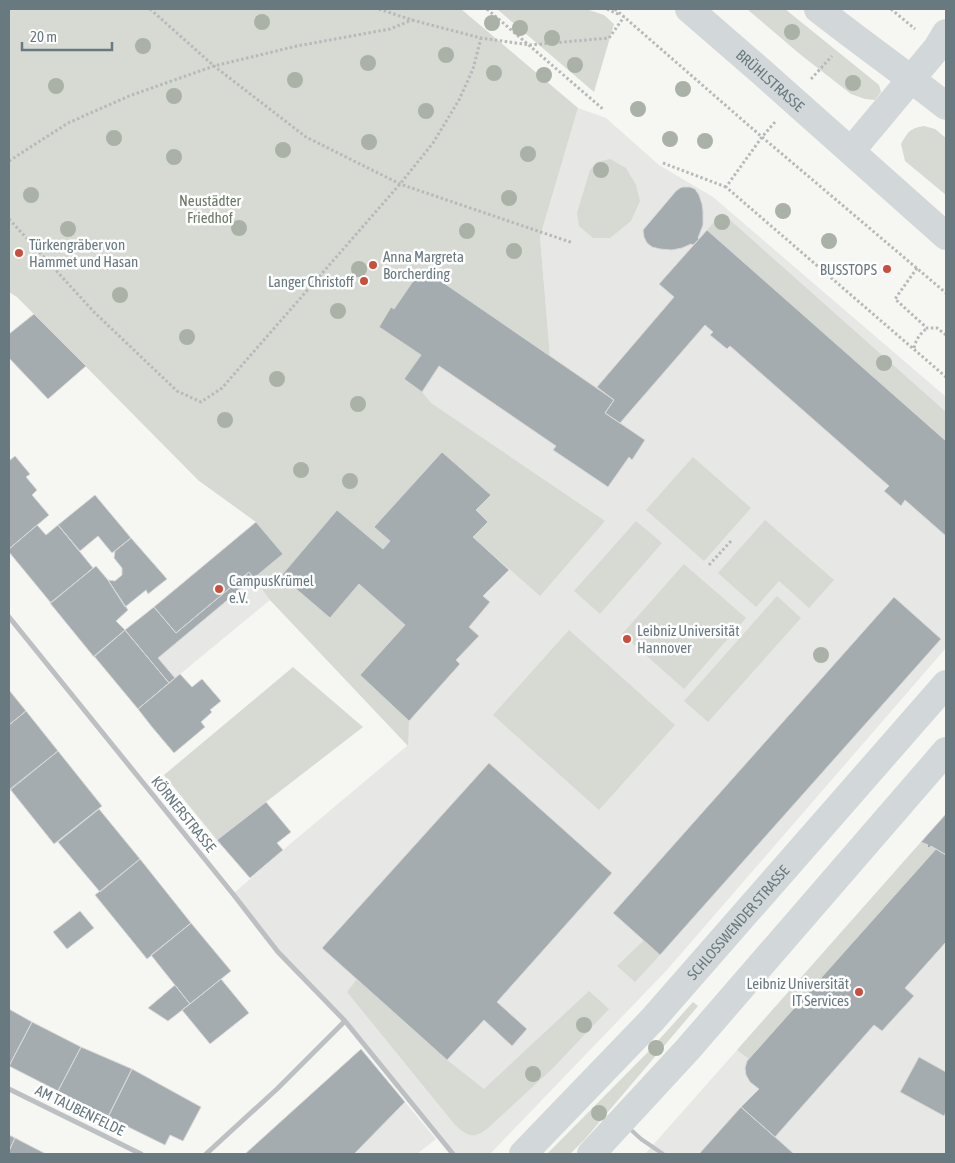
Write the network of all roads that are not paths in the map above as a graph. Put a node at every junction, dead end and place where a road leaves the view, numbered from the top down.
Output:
1 (689, 9) edge
2 (818, 9) edge
3 (946, 33) edge
4 (912, 79) junction
5 (946, 106) edge
6 (851, 151) junction
7 (946, 236) edge
8 (9, 617) edge
9 (946, 684) edge
10 (946, 751) edge
11 (345, 1021) junction
12 (9, 1089) edge
13 (621, 1121) junction
14 (140, 1154) edge
15 (206, 1154) edge
16 (453, 1154) edge
17 (523, 1154) edge
18 (591, 1154) edge
19 (663, 1154) edge

1 - 6 main road, BRÜHLSTRASSE
2 - 4 main road
3 - 4 main road
4 - 5 main road
4 - 6 main road
6 - 7 main road, BRÜHLSTRASSE
8 - 11 street, KÖRNERSTRASSE
9 - 17 main road, SCHLOSSWENDER STRASSE
10 - 13 main road
11 - 15 street
11 - 16 street, KÖRNERSTRASSE
12 - 14 street, AM TAUBENFELDE
13 - 18 main road
13 - 19 lane

